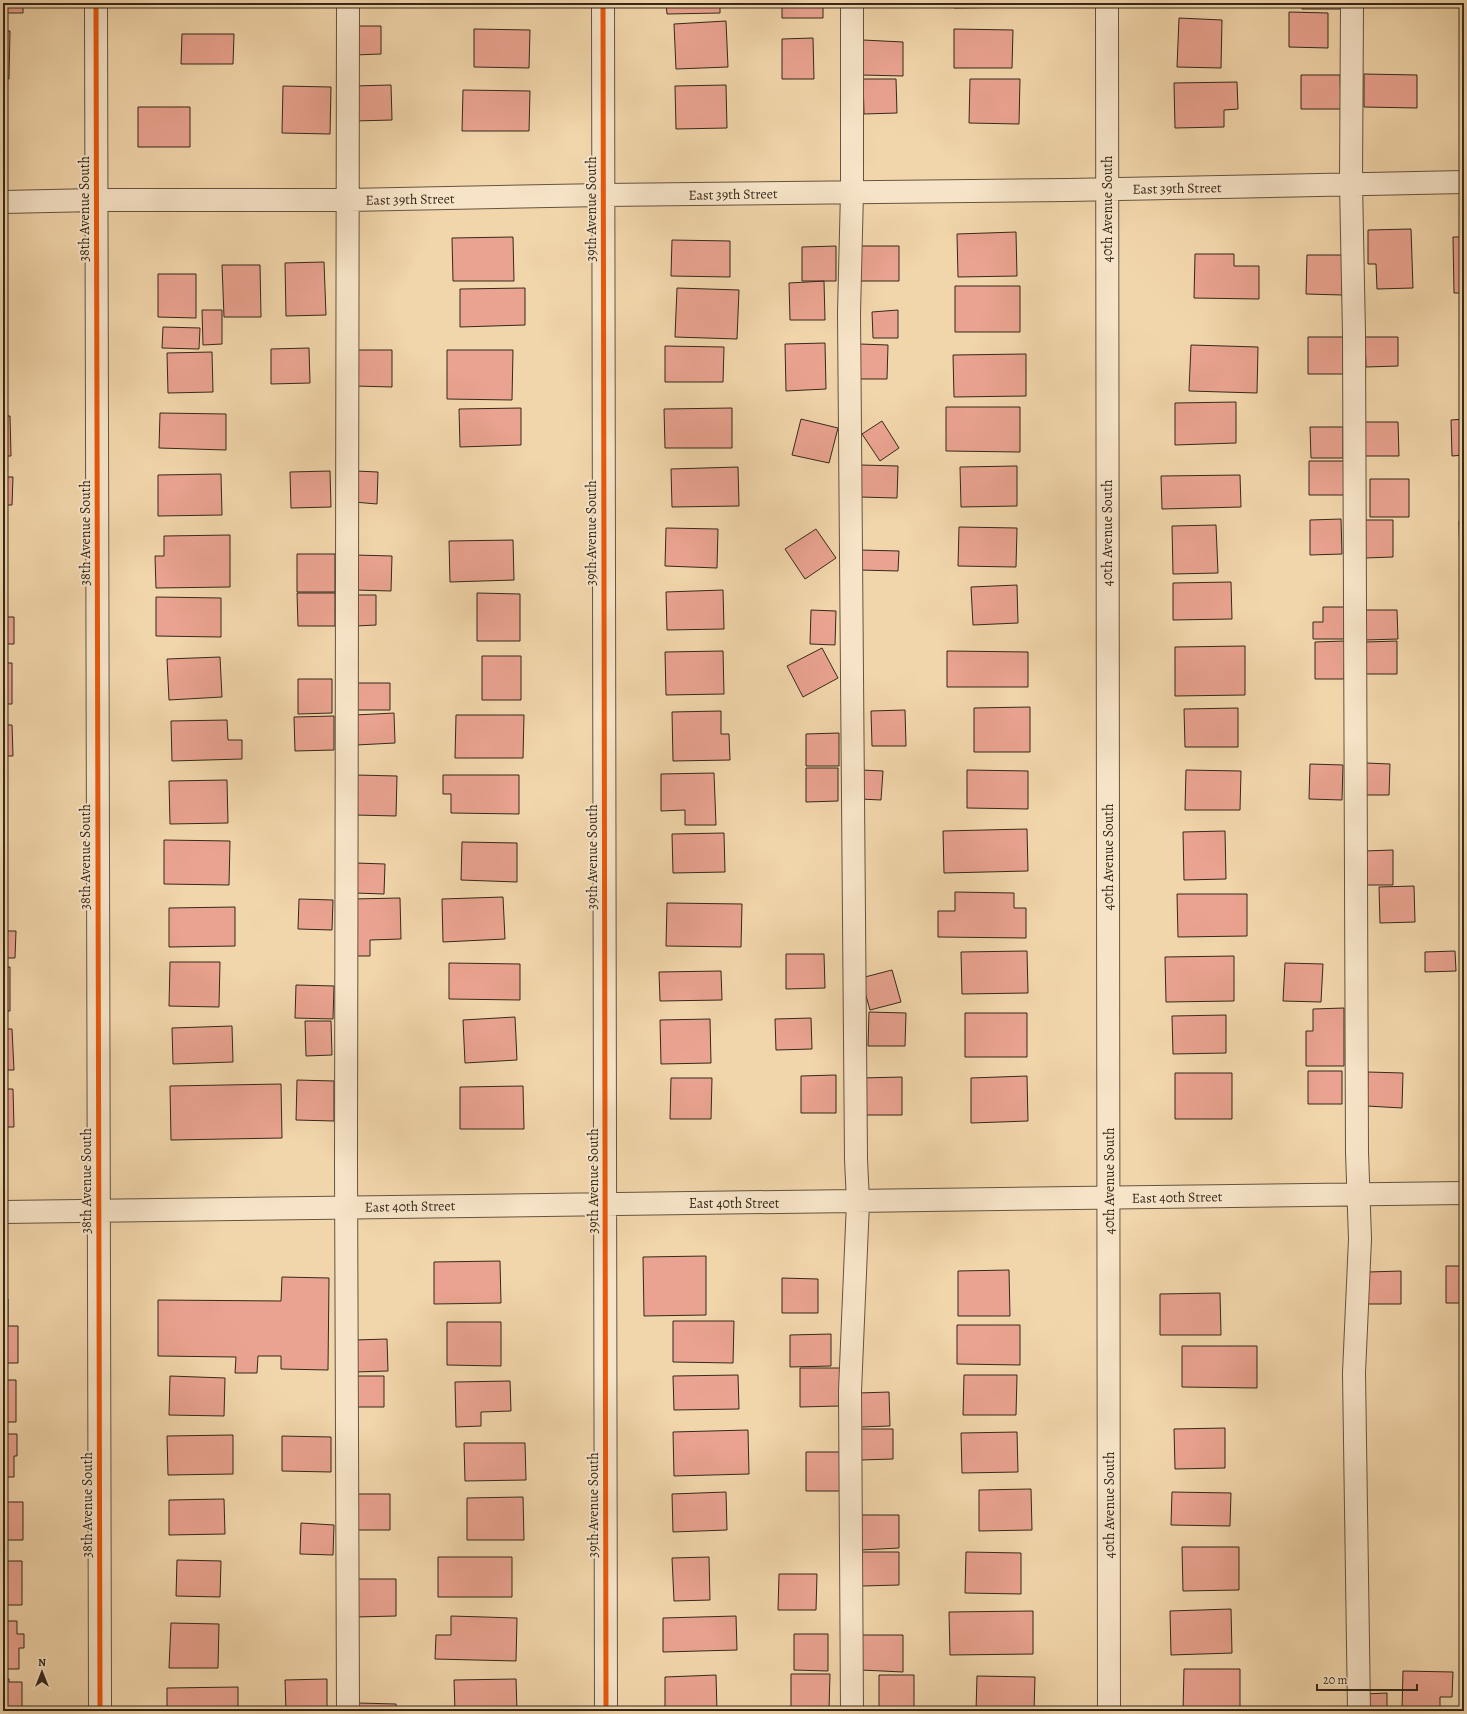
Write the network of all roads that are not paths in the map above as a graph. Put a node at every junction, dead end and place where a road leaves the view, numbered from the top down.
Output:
1 (96, 3) edge
2 (348, 3) edge
3 (603, 3) edge
4 (852, 3) edge
5 (1106, 3) edge
6 (1352, 3) edge
7 (1464, 182) edge
8 (1351, 184) junction
9 (1107, 189) junction
10 (852, 192) junction
11 (603, 195) junction
12 (96, 200) junction
13 (348, 200) junction
14 (3, 202) edge
15 (1464, 1193) edge
16 (1359, 1195) junction
17 (1109, 1198) junction
18 (858, 1202) junction
19 (605, 1204) junction
20 (346, 1207) junction
21 (98, 1210) junction
22 (3, 1212) edge
23 (100, 1711) edge
24 (348, 1711) edge
25 (606, 1711) edge
26 (852, 1711) edge
27 (1109, 1711) edge
28 (1359, 1711) edge

1 - 12 street, 38th Avenue South
2 - 13 street
3 - 11 street, 39th Avenue South
4 - 10 street
5 - 9 street, 40th Avenue South
6 - 8 street
7 - 8 street, East 39th Street
8 - 9 street, East 39th Street
8 - 16 street
9 - 10 street, East 39th Street
9 - 17 street, 40th Avenue South
10 - 11 street, East 39th Street
10 - 18 street
11 - 13 street, East 39th Street
11 - 19 street, 39th Avenue South
12 - 13 street, East 39th Street
12 - 14 street, East 39th Street
12 - 21 street, 38th Avenue South
13 - 20 street
15 - 16 street, East 40th Street
16 - 17 street, East 40th Street
16 - 28 street
17 - 18 street, East 40th Street
17 - 27 street, 40th Avenue South
18 - 19 street, East 40th Street
18 - 26 street
19 - 20 street, East 40th Street
19 - 25 street, 39th Avenue South
20 - 21 street, East 40th Street
20 - 24 street
21 - 22 street, East 40th Street
21 - 23 street, 38th Avenue South

